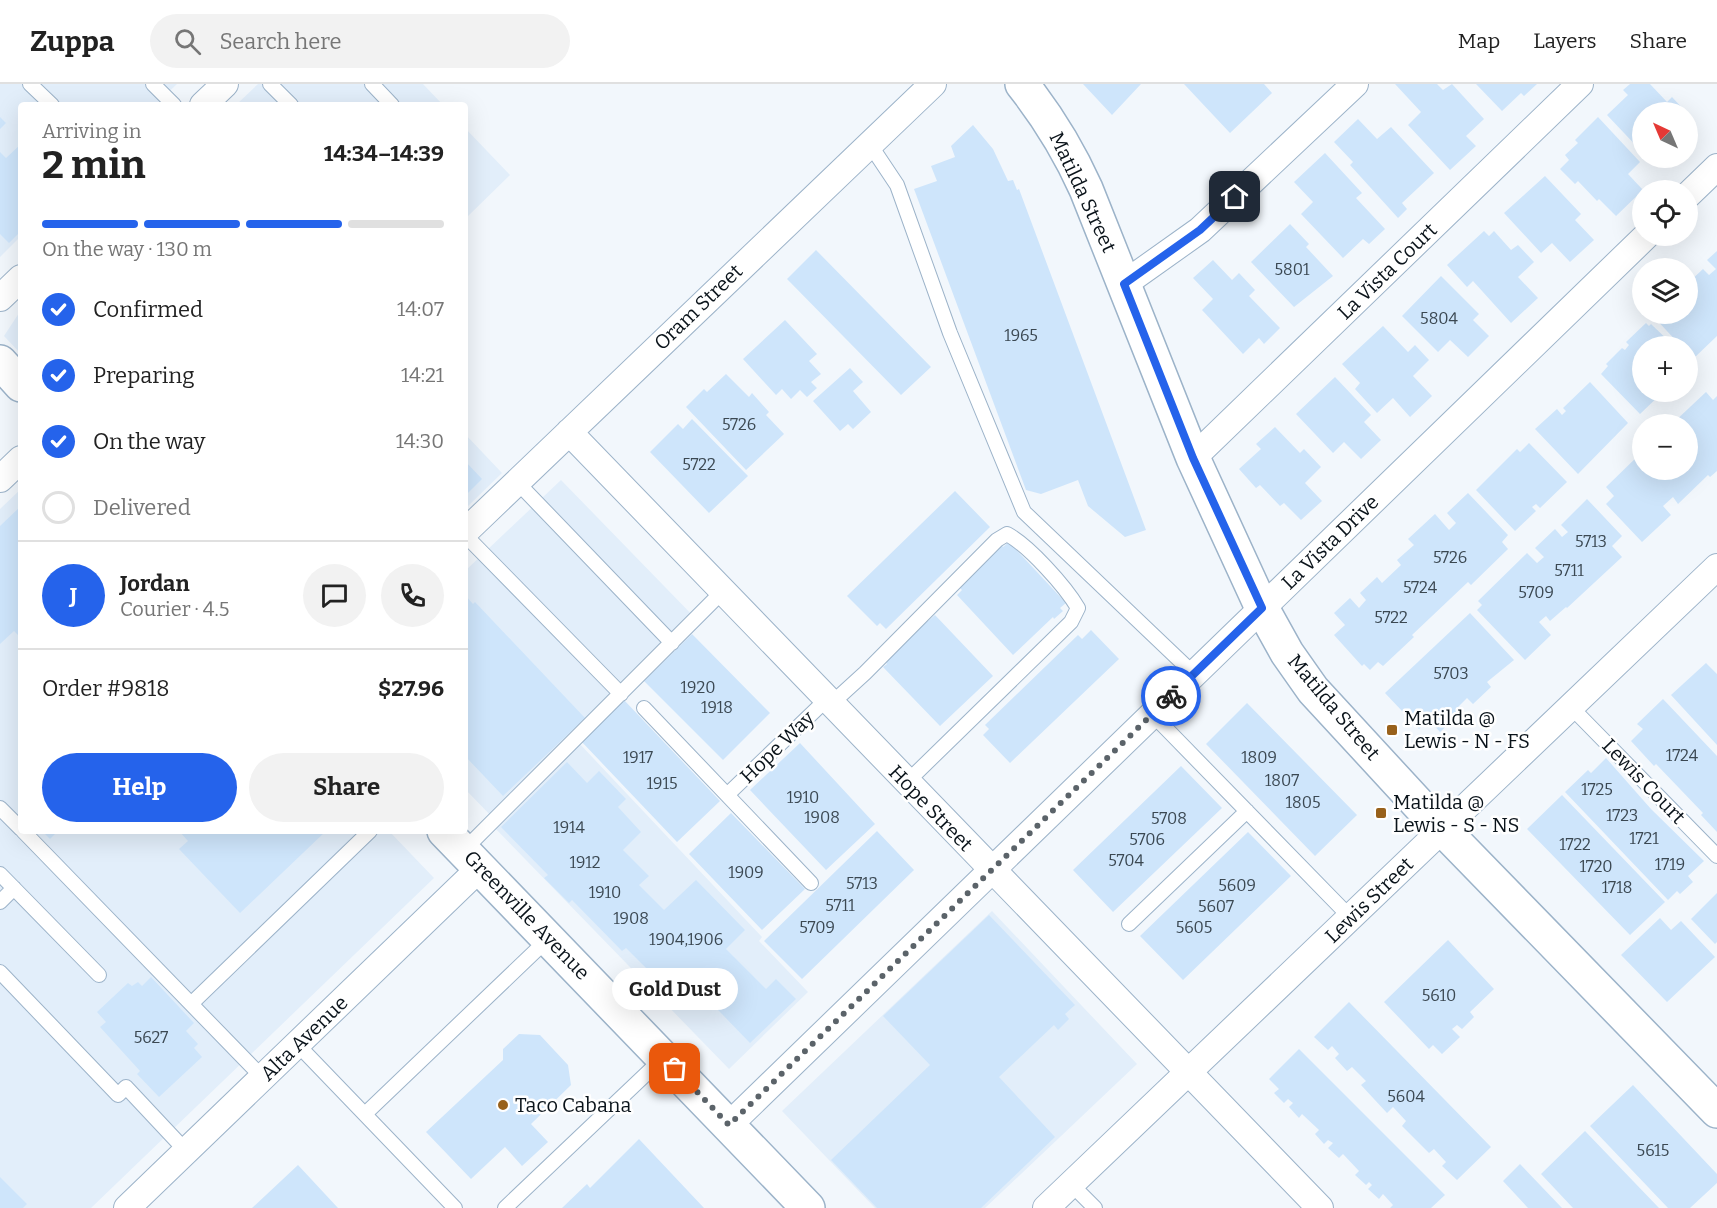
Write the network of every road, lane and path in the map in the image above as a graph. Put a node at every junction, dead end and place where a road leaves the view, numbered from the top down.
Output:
1 (30, 84) edge
2 (153, 84) edge
3 (225, 84) edge
4 (270, 84) edge
5 (372, 84) edge
6 (933, 84) edge
7 (1022, 84) edge
8 (1354, 84) edge
9 (1580, 84) edge
10 (49, 102) edge
11 (171, 102) edge
12 (206, 102) edge
13 (288, 102) edge
14 (389, 102) edge
15 (869, 143) junction
16 (1717, 167) edge
17 (1698, 185) edge
18 (1636, 246) edge
19 (18, 281) edge
20 (1124, 284) junction
21 (0, 298) edge
22 (0, 362) edge
23 (18, 381) edge
24 (569, 432) junction
25 (1193, 458) junction
26 (18, 462) edge
27 (0, 479) edge
28 (517, 482) junction
29 (468, 531) edge
30 (468, 537) edge
31 (1712, 582) edge
32 (723, 591) junction
33 (1262, 608) junction
34 (672, 643) junction
35 (1194, 674) junction
36 (621, 694) junction
37 (829, 701) junction
38 (1571, 706) junction
39 (644, 708) dead end
40 (1152, 714) junction
41 (907, 782) junction
42 (728, 795) junction
43 (0, 808) edge
44 (1247, 811) junction
45 (18, 826) edge
46 (1442, 830) junction
47 (26, 834) edge
48 (367, 834) edge
49 (463, 850) edge
50 (1717, 856) edge
51 (992, 870) junction
52 (0, 874) edge
53 (811, 883) dead end
54 (14, 888) junction
55 (0, 902) edge
56 (1351, 918) junction
57 (1129, 924) dead end
58 (549, 937) junction
59 (0, 972) edge
60 (99, 975) dead end
61 (191, 1004) junction
62 (297, 1044) junction
63 (664, 1057) junction
64 (1189, 1073) junction
65 (262, 1077) junction
66 (1717, 1111) edge
67 (365, 1114) junction
68 (729, 1125) junction
69 (186, 1152) junction
70 (1071, 1184) junction
71 (127, 1208) edge
72 (455, 1208) edge
73 (505, 1208) edge
74 (808, 1208) edge
75 (1046, 1208) edge
76 (1095, 1208) edge
77 (1320, 1208) edge

1 - 10 lane
2 - 11 lane
3 - 12 street
4 - 13 lane
5 - 14 lane
6 - 15 street, Oram Street
7 - 20 street, Matilda Street
8 - 20 street
9 - 25 street, La Vista Court
15 - 24 street, Oram Street
15 - 35 lane
16 - 17 street
18 - 33 street, La Vista Drive
19 - 21 street
20 - 25 street, Matilda Street
22 - 23 street
24 - 28 street, Oram Street
24 - 32 street, Hope Street
25 - 33 street, Matilda Street
26 - 27 street
28 - 29 street, Oram Street
28 - 34 lane
30 - 36 lane
31 - 38 street, Lewis Street
32 - 34 lane
32 - 37 street, Hope Street
33 - 35 street, La Vista Drive
33 - 46 street, Matilda Street
34 - 36 lane
35 - 40 street, La Vista Drive
36 - 49 lane
37 - 41 street, Hope Street
37 - 41 lane, Hope Way
37 - 42 lane, Hope Way
38 - 46 street, Lewis Street
38 - 50 lane, Lewis Court
39 - 42 lane, Hope Way
40 - 44 lane
40 - 51 street, La Vista Drive
41 - 51 street, Hope Street
42 - 53 lane, Hope Way
43 - 45 lane
44 - 56 lane
44 - 57 lane
46 - 56 street, Lewis Street
46 - 66 street, Matilda Street
47 - 61 lane
48 - 61 lane
49 - 58 street, Greenville Avenue
49 - 62 street, Alta Avenue
51 - 64 street, Hope Street
51 - 68 street, La Vista Drive
52 - 54 lane
54 - 55 lane
54 - 60 lane
56 - 64 street, Lewis Street
58 - 63 street, Greenville Avenue
58 - 67 lane
59 - 69 lane
61 - 65 lane
62 - 65 street, Alta Avenue
62 - 67 lane
63 - 68 street, Greenville Avenue
63 - 73 lane
64 - 70 street, Lewis Street
64 - 77 street, Hope Street
65 - 69 street, Alta Avenue
67 - 72 lane
68 - 74 street, Greenville Avenue
69 - 71 street, Alta Avenue
70 - 75 street, Lewis Street
70 - 76 lane

